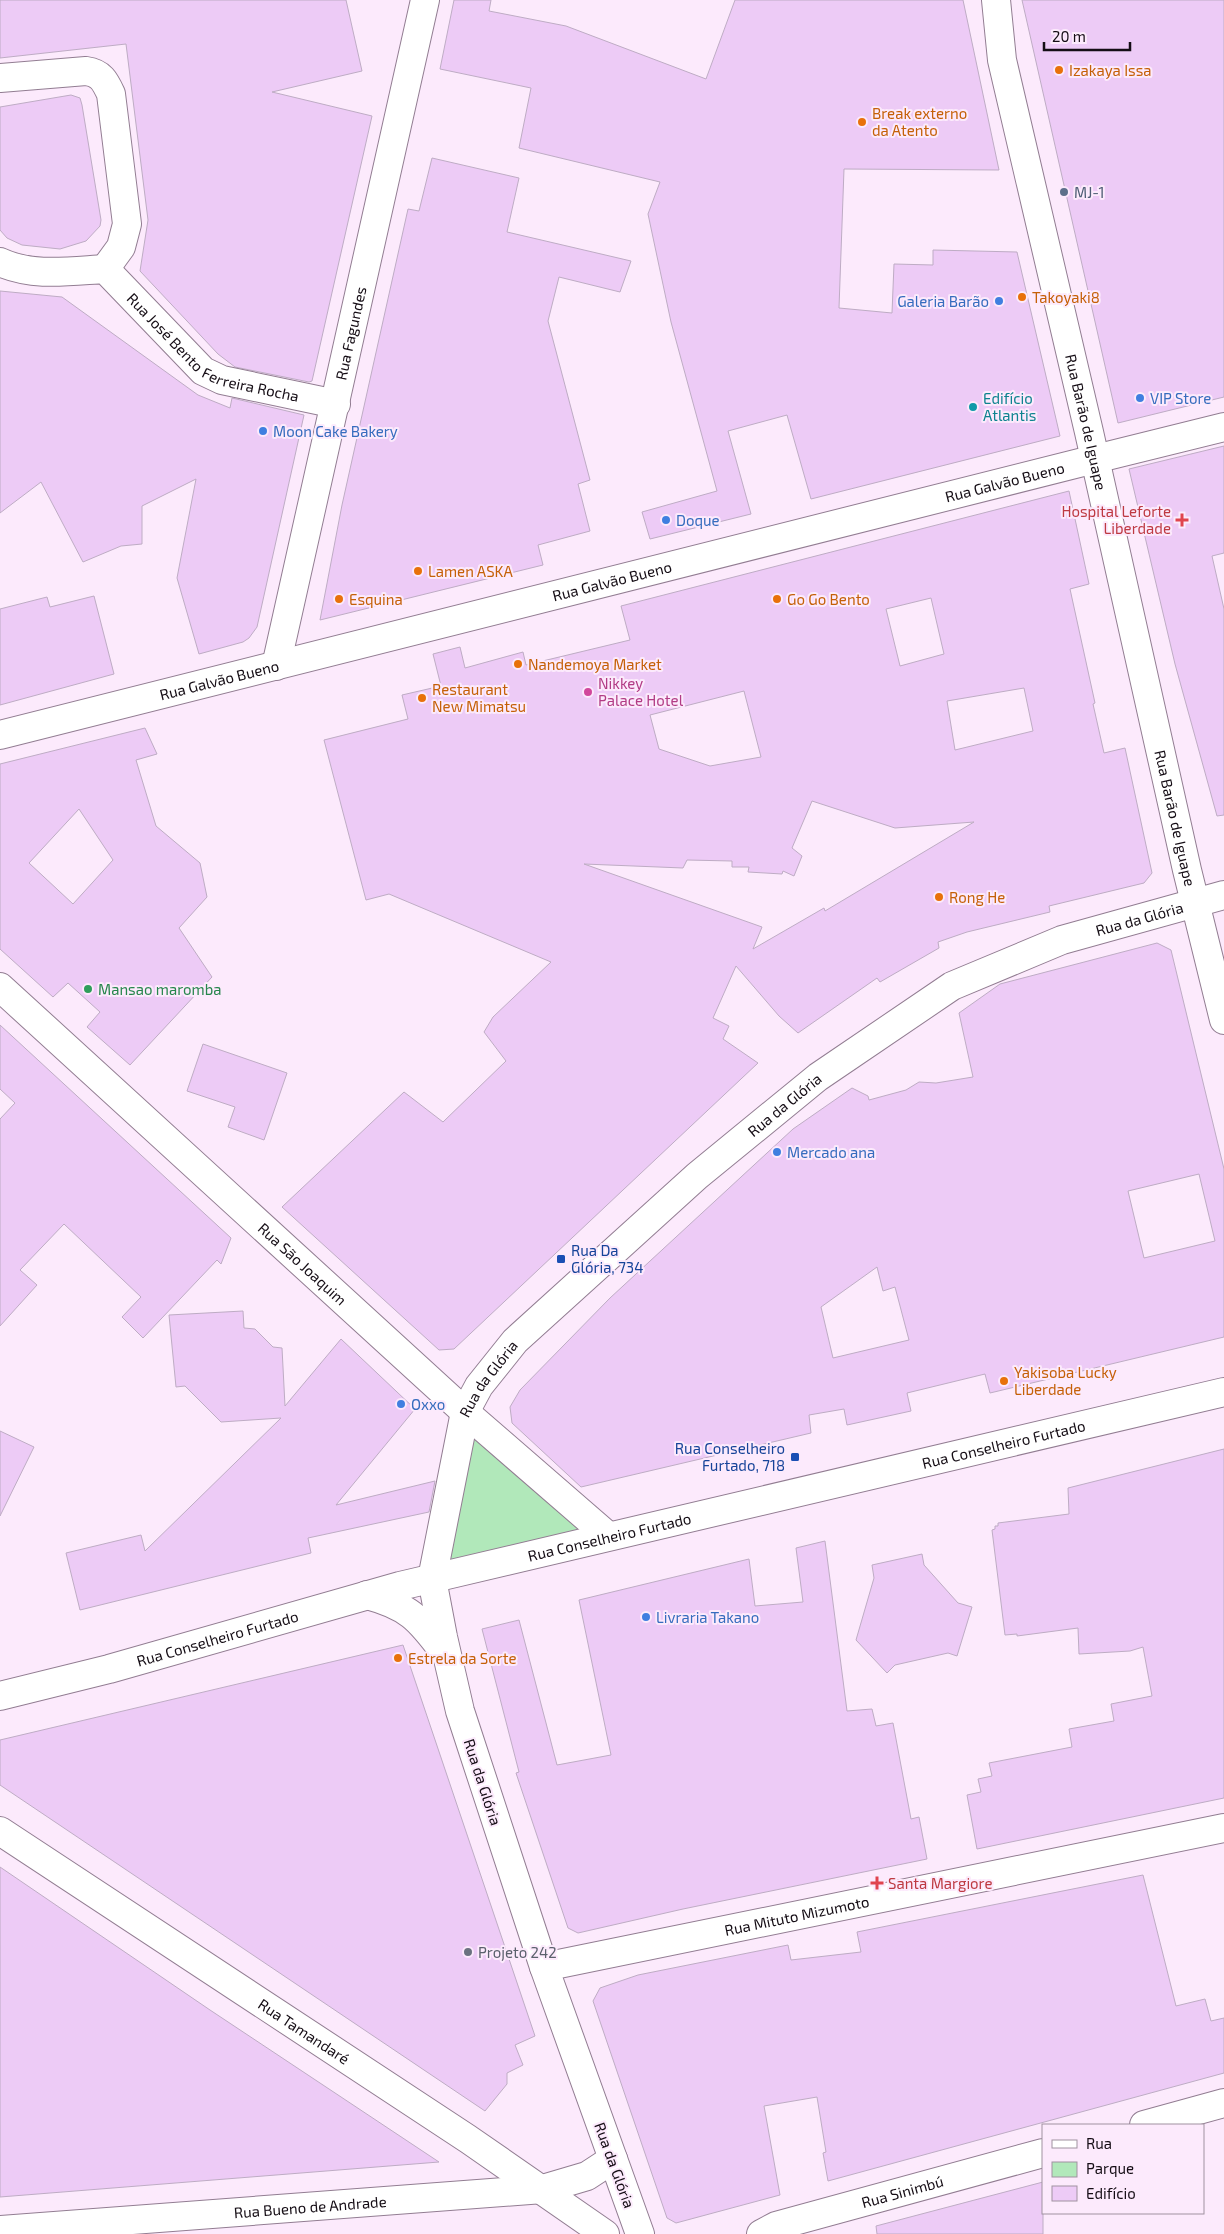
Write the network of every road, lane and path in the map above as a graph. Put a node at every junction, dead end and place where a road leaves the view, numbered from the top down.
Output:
1 (425, 0) edge
2 (996, 0) edge
3 (0, 78) edge
4 (0, 262) edge
5 (105, 269) junction
6 (336, 404) junction
7 (1224, 427) edge
8 (1095, 459) junction
9 (276, 666) junction
10 (0, 735) edge
11 (1224, 896) edge
12 (1196, 903) junction
13 (0, 987) edge
14 (1224, 1020) edge
15 (1224, 1392) edge
16 (465, 1412) junction
17 (608, 1536) junction
18 (432, 1579) junction
19 (367, 1595) junction
20 (448, 1658) junction
21 (0, 1696) edge
22 (1224, 1828) edge
23 (0, 1831) edge
24 (544, 1967) junction
25 (1224, 2103) edge
26 (1148, 2124) edge
27 (1042, 2153) edge
28 (613, 2159) junction
29 (543, 2189) junction
30 (0, 2230) edge
31 (605, 2234) edge
32 (640, 2234) edge
33 (761, 2234) edge

1 - 6 street, Rua Fagundes
2 - 8 street, Rua Barão de Iguape
3 - 5 street
4 - 5 street
5 - 6 street, Rua José Bento Ferreira Rocha
6 - 9 street, Rua Fagundes
7 - 8 street, Rua Galvão Bueno
8 - 9 street, Rua Galvão Bueno
8 - 12 street, Rua Barão de Iguape
9 - 10 street, Rua Galvão Bueno
11 - 12 street, Rua da Glória
12 - 14 street, Rua Barão de Iguape
12 - 16 street, Rua da Glória
13 - 16 street, Rua São Joaquim
15 - 17 street, Rua Conselheiro Furtado
16 - 17 street, Rua São Joaquim
16 - 18 street, Rua da Glória
17 - 18 street, Rua Conselheiro Furtado
18 - 19 street, Rua Conselheiro Furtado
18 - 20 street, Rua da Glória
19 - 20 street
19 - 21 street, Rua Conselheiro Furtado
20 - 24 street, Rua da Glória
22 - 24 street, Rua Mituto Mizumoto
23 - 29 street, Rua Tamandaré
24 - 28 street, Rua da Glória
25 - 26 street
27 - 33 street, Rua Sinimbú
28 - 29 street, Rua Bueno de Andrade
28 - 32 street, Rua da Glória
29 - 30 street, Rua Bueno de Andrade
29 - 31 street, Rua Tamandaré

